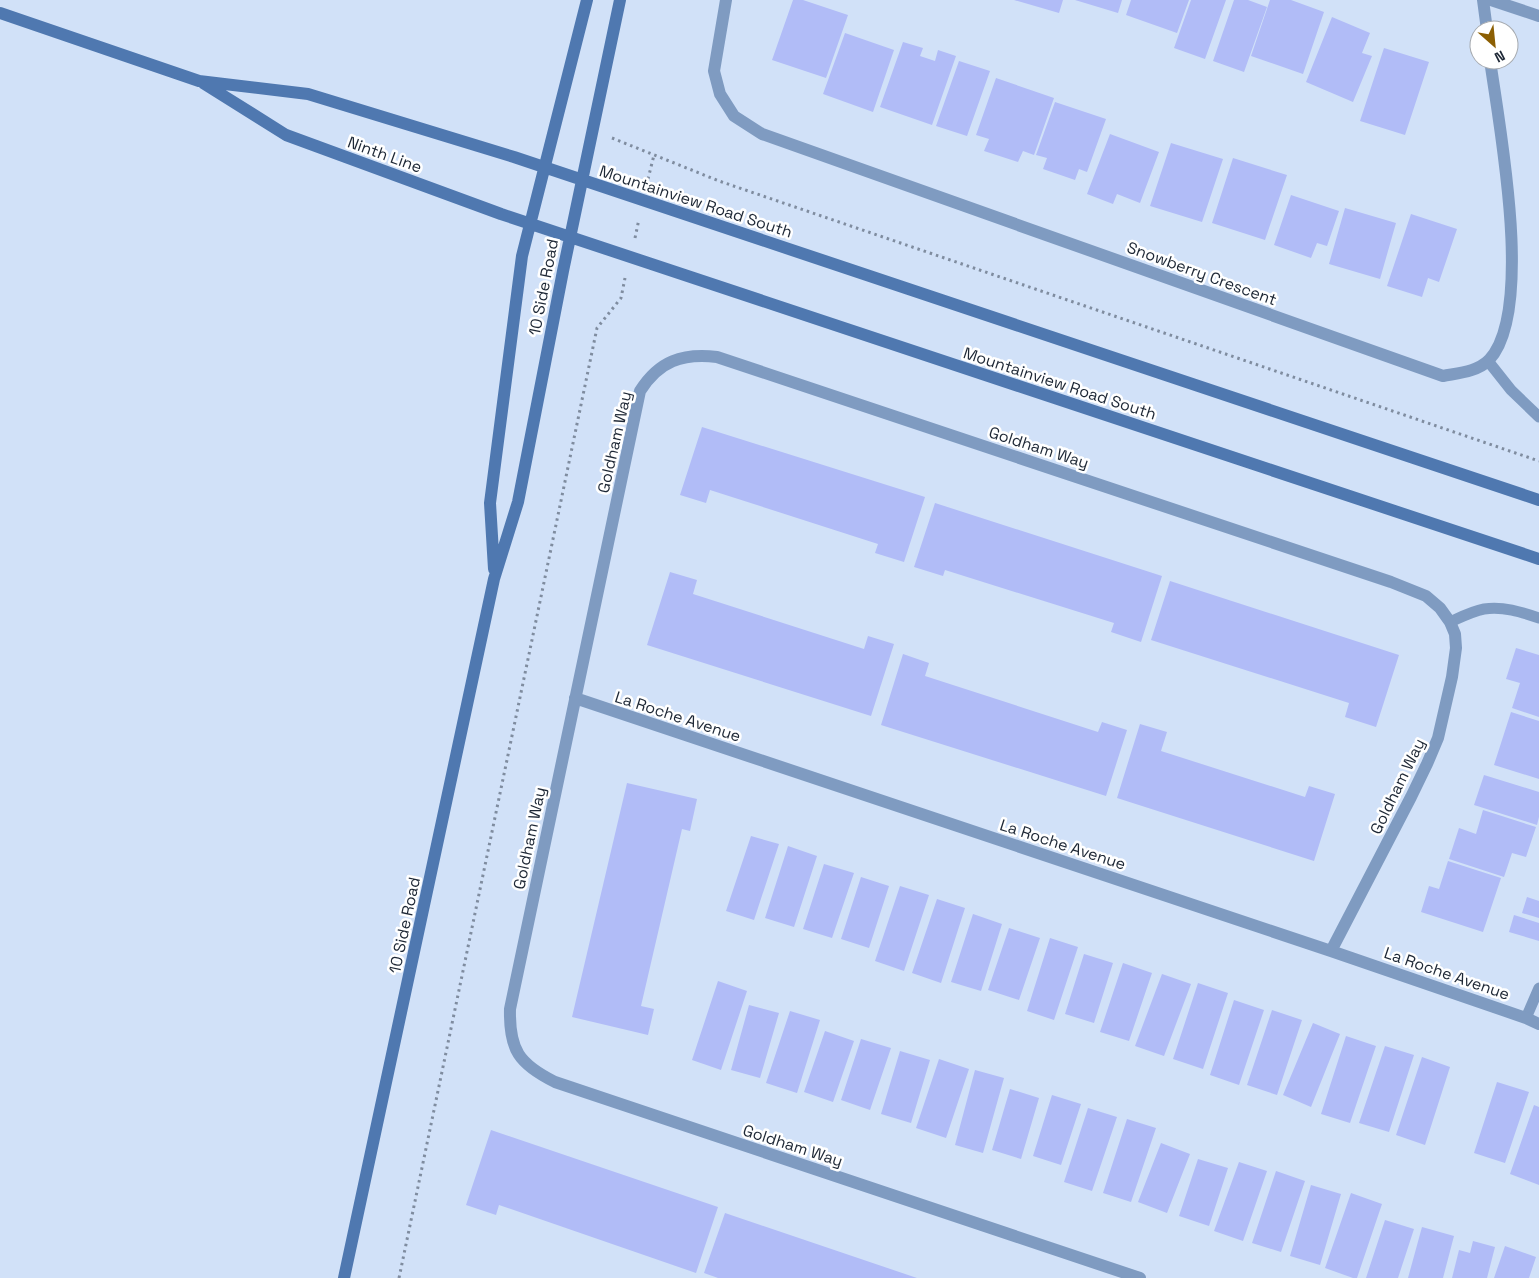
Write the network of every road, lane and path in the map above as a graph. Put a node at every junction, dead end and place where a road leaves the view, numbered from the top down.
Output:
1 (587, 0) edge
2 (620, 0) edge
3 (726, 0) edge
4 (1484, 0) edge
5 (1491, 0) edge
6 (0, 13) edge
7 (1539, 16) edge
8 (1486, 20) edge
9 (1491, 70) edge
10 (199, 81) junction
11 (593, 130) junction
12 (654, 155) junction
13 (544, 167) junction
14 (582, 180) junction
15 (644, 200) junction
16 (530, 223) junction
17 (570, 237) junction
18 (630, 257) junction
19 (1488, 361) junction
20 (1539, 417) edge
21 (1539, 461) edge
22 (1539, 500) edge
23 (1539, 559) edge
24 (494, 580) junction
25 (1539, 618) edge
26 (1450, 622) junction
27 (575, 698) junction
28 (1331, 951) junction
29 (1539, 988) edge
30 (1526, 1018) junction
31 (1539, 1024) edge
32 (344, 1278) edge
33 (399, 1278) edge
34 (1140, 1278) edge

1 - 13 main road, 10 Side Road
2 - 11 main road, 10 Side Road
3 - 19 street, Snowberry Crescent
4 - 8 street
5 - 7 street
6 - 10 main road, Ninth Line
9 - 19 street
10 - 13 main road, Ninth Line
10 - 16 main road, Ninth Line
11 - 12 path
11 - 14 main road, 10 Side Road
12 - 15 path
12 - 21 path
13 - 14 main road, Ninth Line
13 - 16 main road, 10 Side Road
14 - 15 main road, Mountainview Road South
14 - 17 main road, 10 Side Road
15 - 18 path
15 - 22 main road, Mountainview Road South
16 - 17 main road, Ninth Line
16 - 24 main road, 10 Side Road
17 - 18 main road, Mountainview Road South
17 - 24 main road, 10 Side Road
18 - 23 main road, Mountainview Road South
18 - 33 path
19 - 20 lane
24 - 32 main road, 10 Side Road
25 - 26 lane
26 - 27 street, Goldham Way
26 - 28 street, Goldham Way
27 - 28 street, La Roche Avenue
27 - 34 street, Goldham Way
28 - 30 street, La Roche Avenue
29 - 30 lane
30 - 31 street, La Roche Avenue

